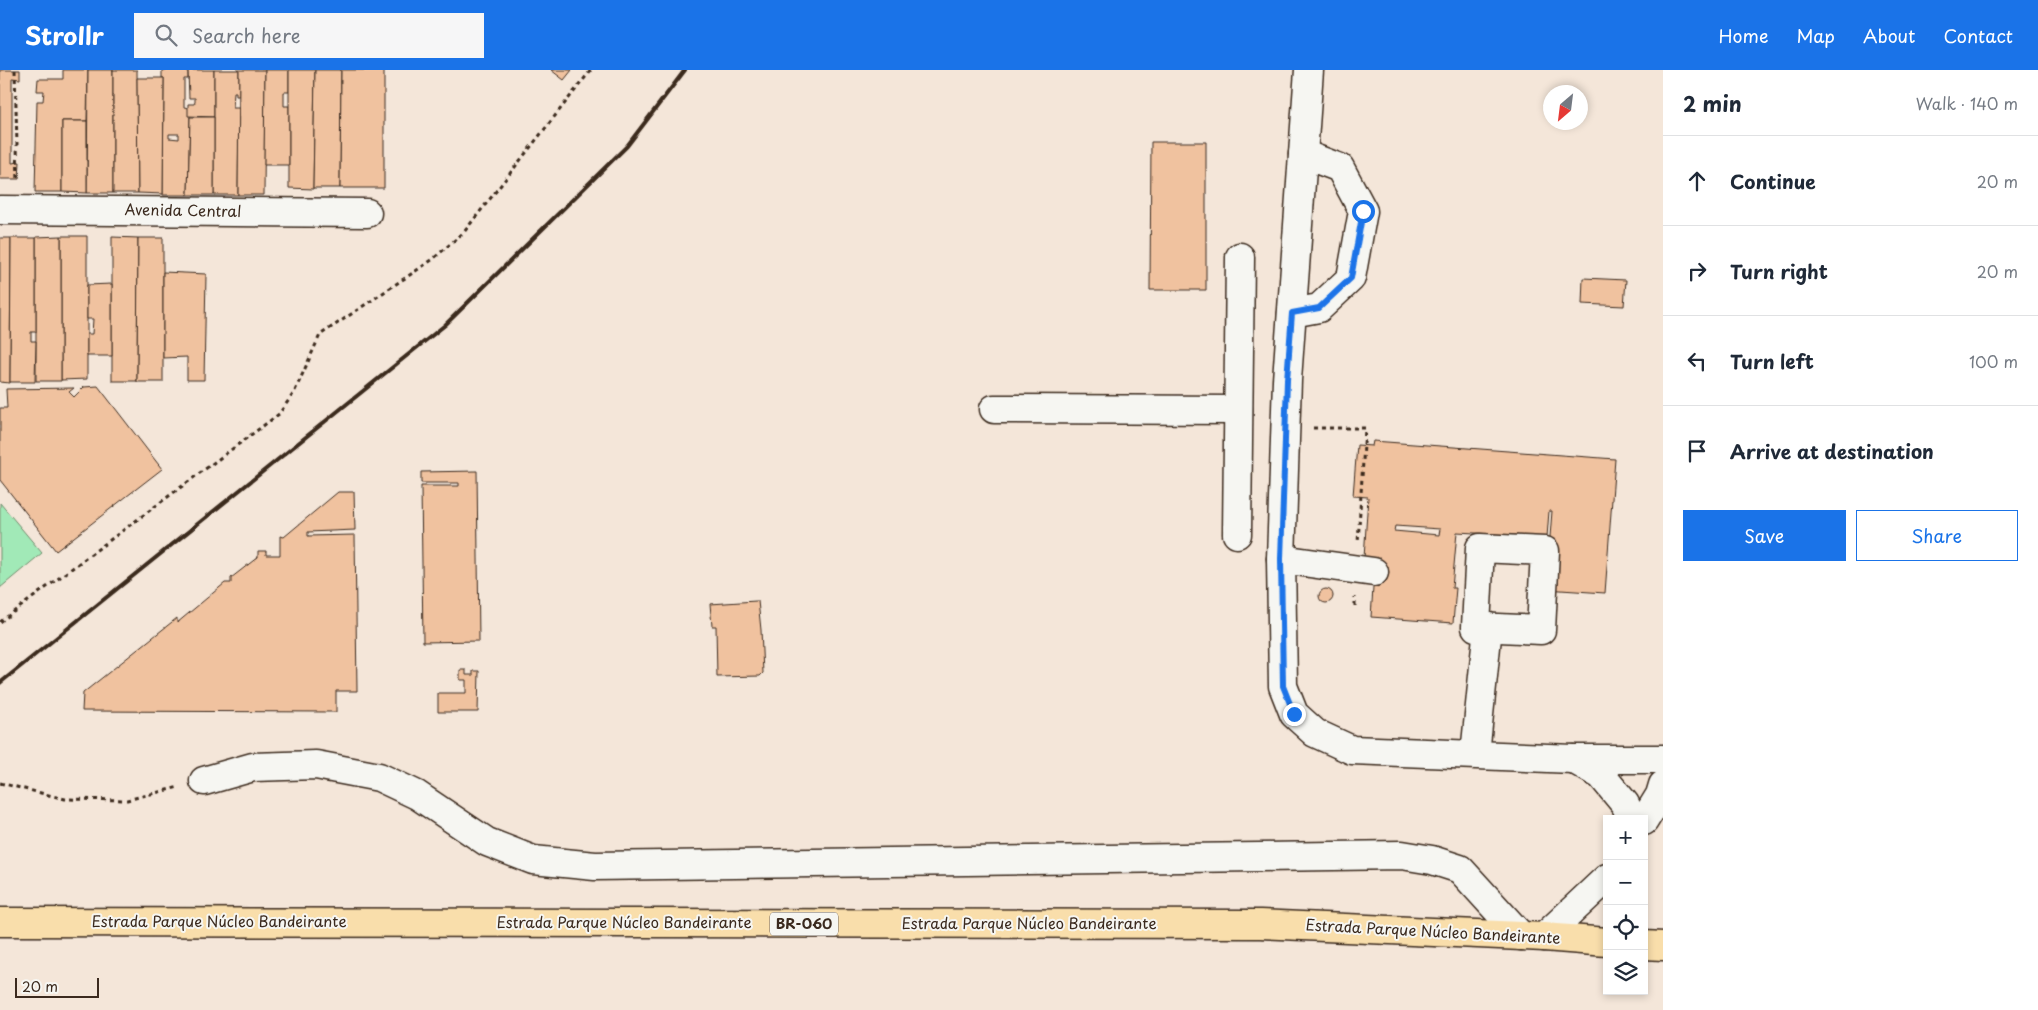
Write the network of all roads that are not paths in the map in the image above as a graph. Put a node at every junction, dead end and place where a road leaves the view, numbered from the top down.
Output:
1 (1309, 70) edge
2 (1304, 154) junction
3 (10, 210) edge
4 (367, 213) dead end
5 (1240, 256) dead end
6 (1292, 313) junction
7 (994, 409) dead end
8 (1238, 410) junction
9 (1237, 534) dead end
10 (1281, 559) junction
11 (1365, 570) road end
12 (1488, 628) dead end
13 (1475, 754) junction
14 (1573, 759) junction
15 (1663, 760) edge
16 (204, 780) road end
17 (1662, 796) edge
18 (1630, 815) edge
19 (1648, 815) edge
20 (1603, 881) edge
21 (0, 922) edge
22 (1533, 936) junction
23 (1603, 942) edge
24 (1648, 944) edge
25 (1663, 946) edge

1 - 2 street
2 - 6 street
2 - 6 street
3 - 4 street, Avenida Central
5 - 8 street
6 - 10 street
7 - 8 street
8 - 9 street
10 - 11 street
10 - 13 street
12 - 13 street
13 - 14 street
14 - 15 street
14 - 18 street
16 - 22 street
17 - 19 street
20 - 22 street
21 - 22 highway, Estrada Parque Núcleo Bandeirante / BR-060
22 - 23 highway, Estrada Parque Núcleo Bandeirante / BR-060
24 - 25 highway

